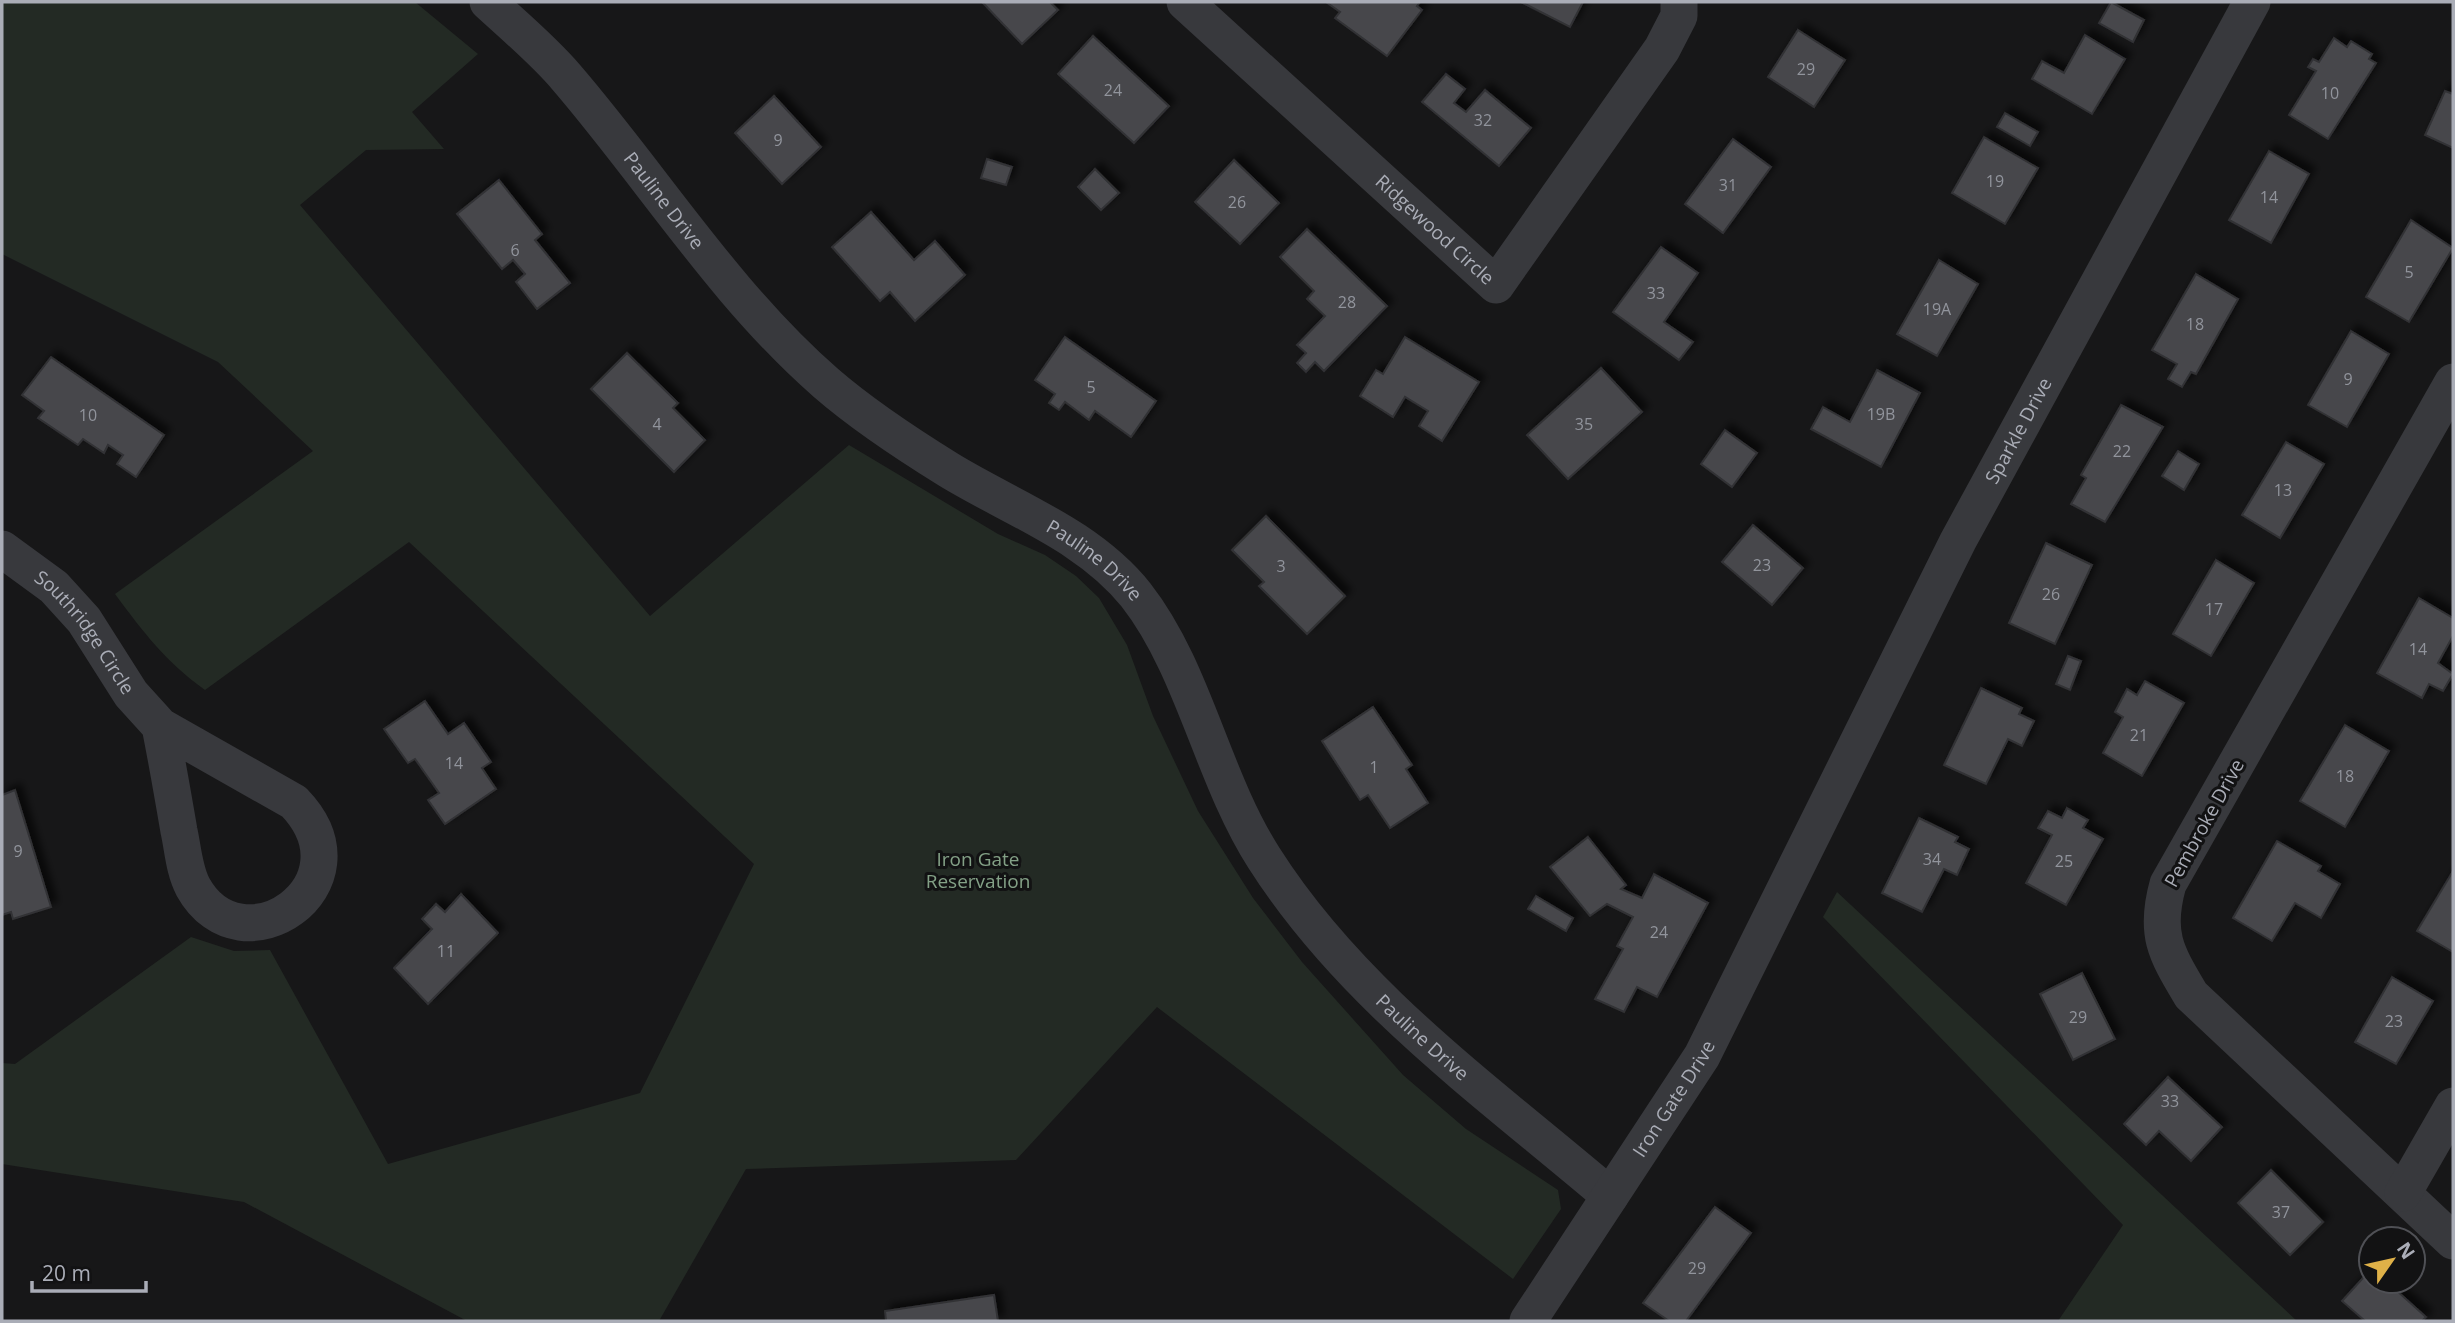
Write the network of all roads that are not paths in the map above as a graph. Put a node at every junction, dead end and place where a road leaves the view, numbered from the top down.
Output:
1 (488, 2) edge
2 (1185, 2) edge
3 (1679, 2) edge
4 (2252, 2) edge
5 (2453, 382) edge
6 (2, 549) edge
7 (160, 726) junction
8 (1798, 864) joint
9 (2453, 1106) edge
10 (2403, 1193) junction
11 (1610, 1196) junction
12 (2453, 1241) edge
13 (1528, 1321) edge

1 - 11 street, Pauline Drive
2 - 3 street, Ridgewood Circle
4 - 8 street, Sparkle Drive
5 - 10 street, Pembroke Drive
6 - 7 street, Southridge Circle
7 - 7 street, Southridge Circle
8 - 11 street, Iron Gate Drive
9 - 10 street
10 - 12 street, Pembroke Drive
11 - 13 street, Iron Gate Drive

